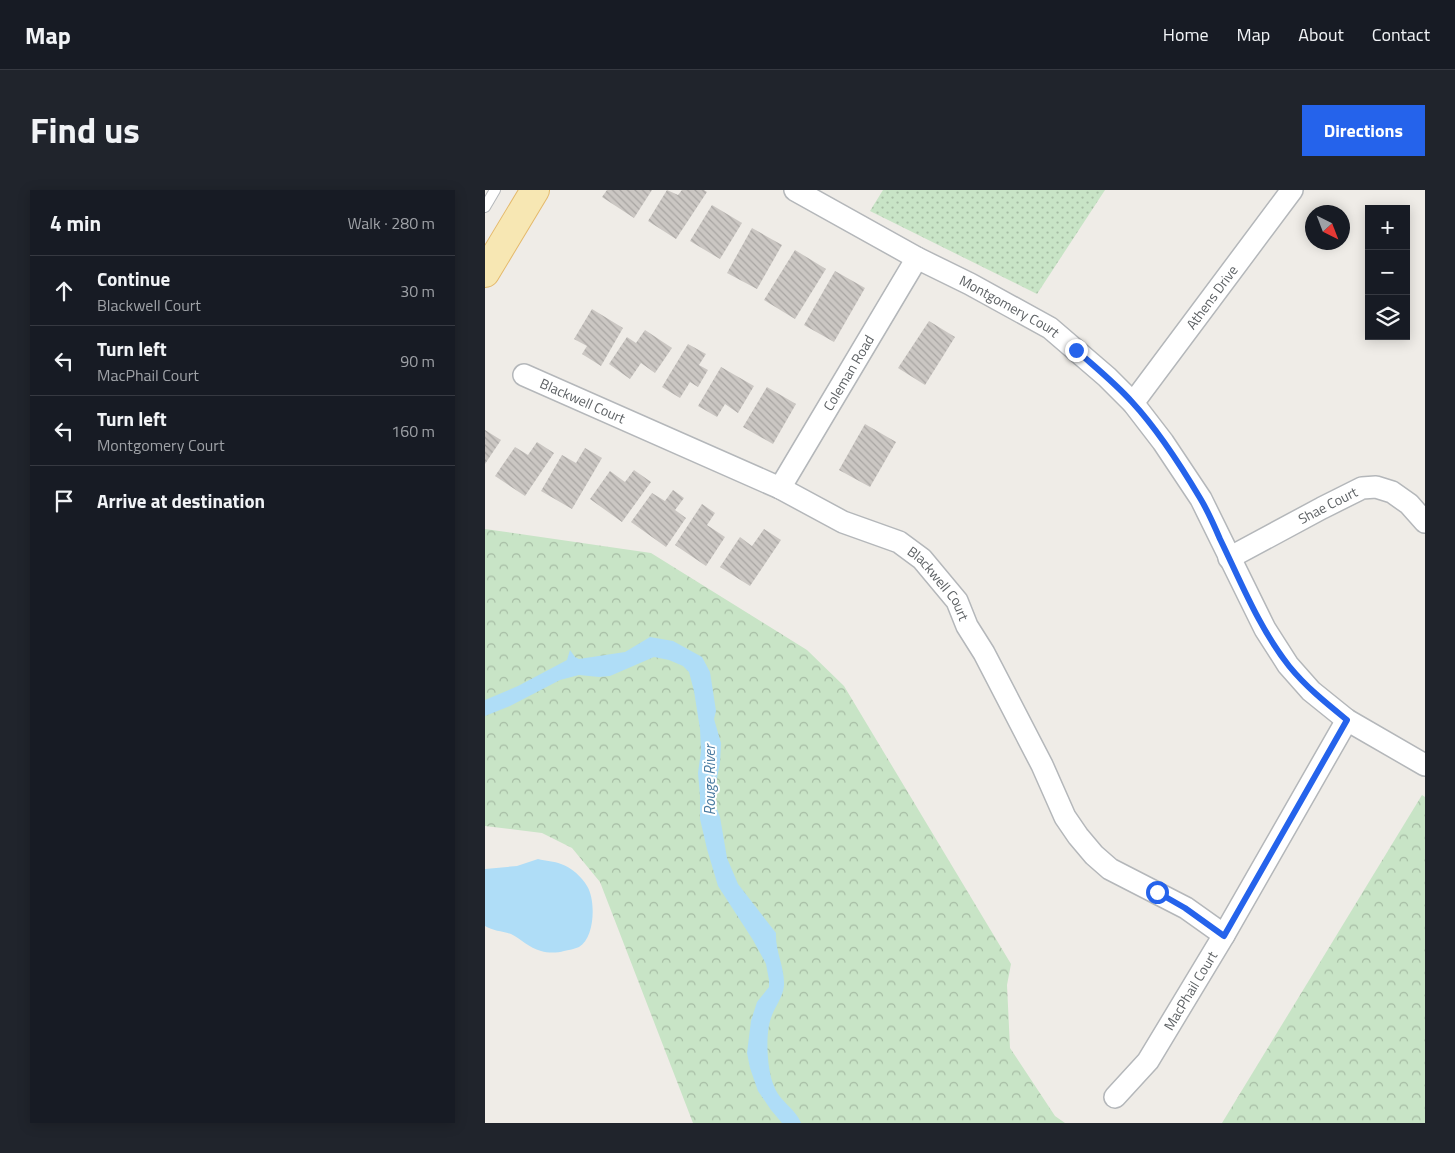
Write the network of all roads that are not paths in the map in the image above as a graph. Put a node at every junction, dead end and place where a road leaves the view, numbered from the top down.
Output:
1 (495, 190) edge
2 (535, 190) edge
3 (795, 190) edge
4 (1292, 190) edge
5 (485, 207) edge
6 (917, 258) junction
7 (485, 273) edge
8 (524, 375) dead end
9 (1133, 403) junction
10 (780, 488) junction
11 (1425, 522) edge
12 (1229, 558) junction
13 (1347, 720) junction
14 (1425, 765) edge
15 (1224, 936) junction
16 (1115, 1098) dead end

1 - 5 lane
2 - 7 main road
3 - 6 street, Montgomery Court
4 - 9 street, Athens Drive
6 - 9 street, Montgomery Court
6 - 10 street, Coleman Road
8 - 10 street, Blackwell Court
9 - 12 street, Montgomery Court
10 - 15 street, Blackwell Court
11 - 12 street, Shae Court
12 - 13 street, Montgomery Court
13 - 14 street, Montgomery Court
13 - 15 street, MacPhail Court
15 - 16 street, MacPhail Court

